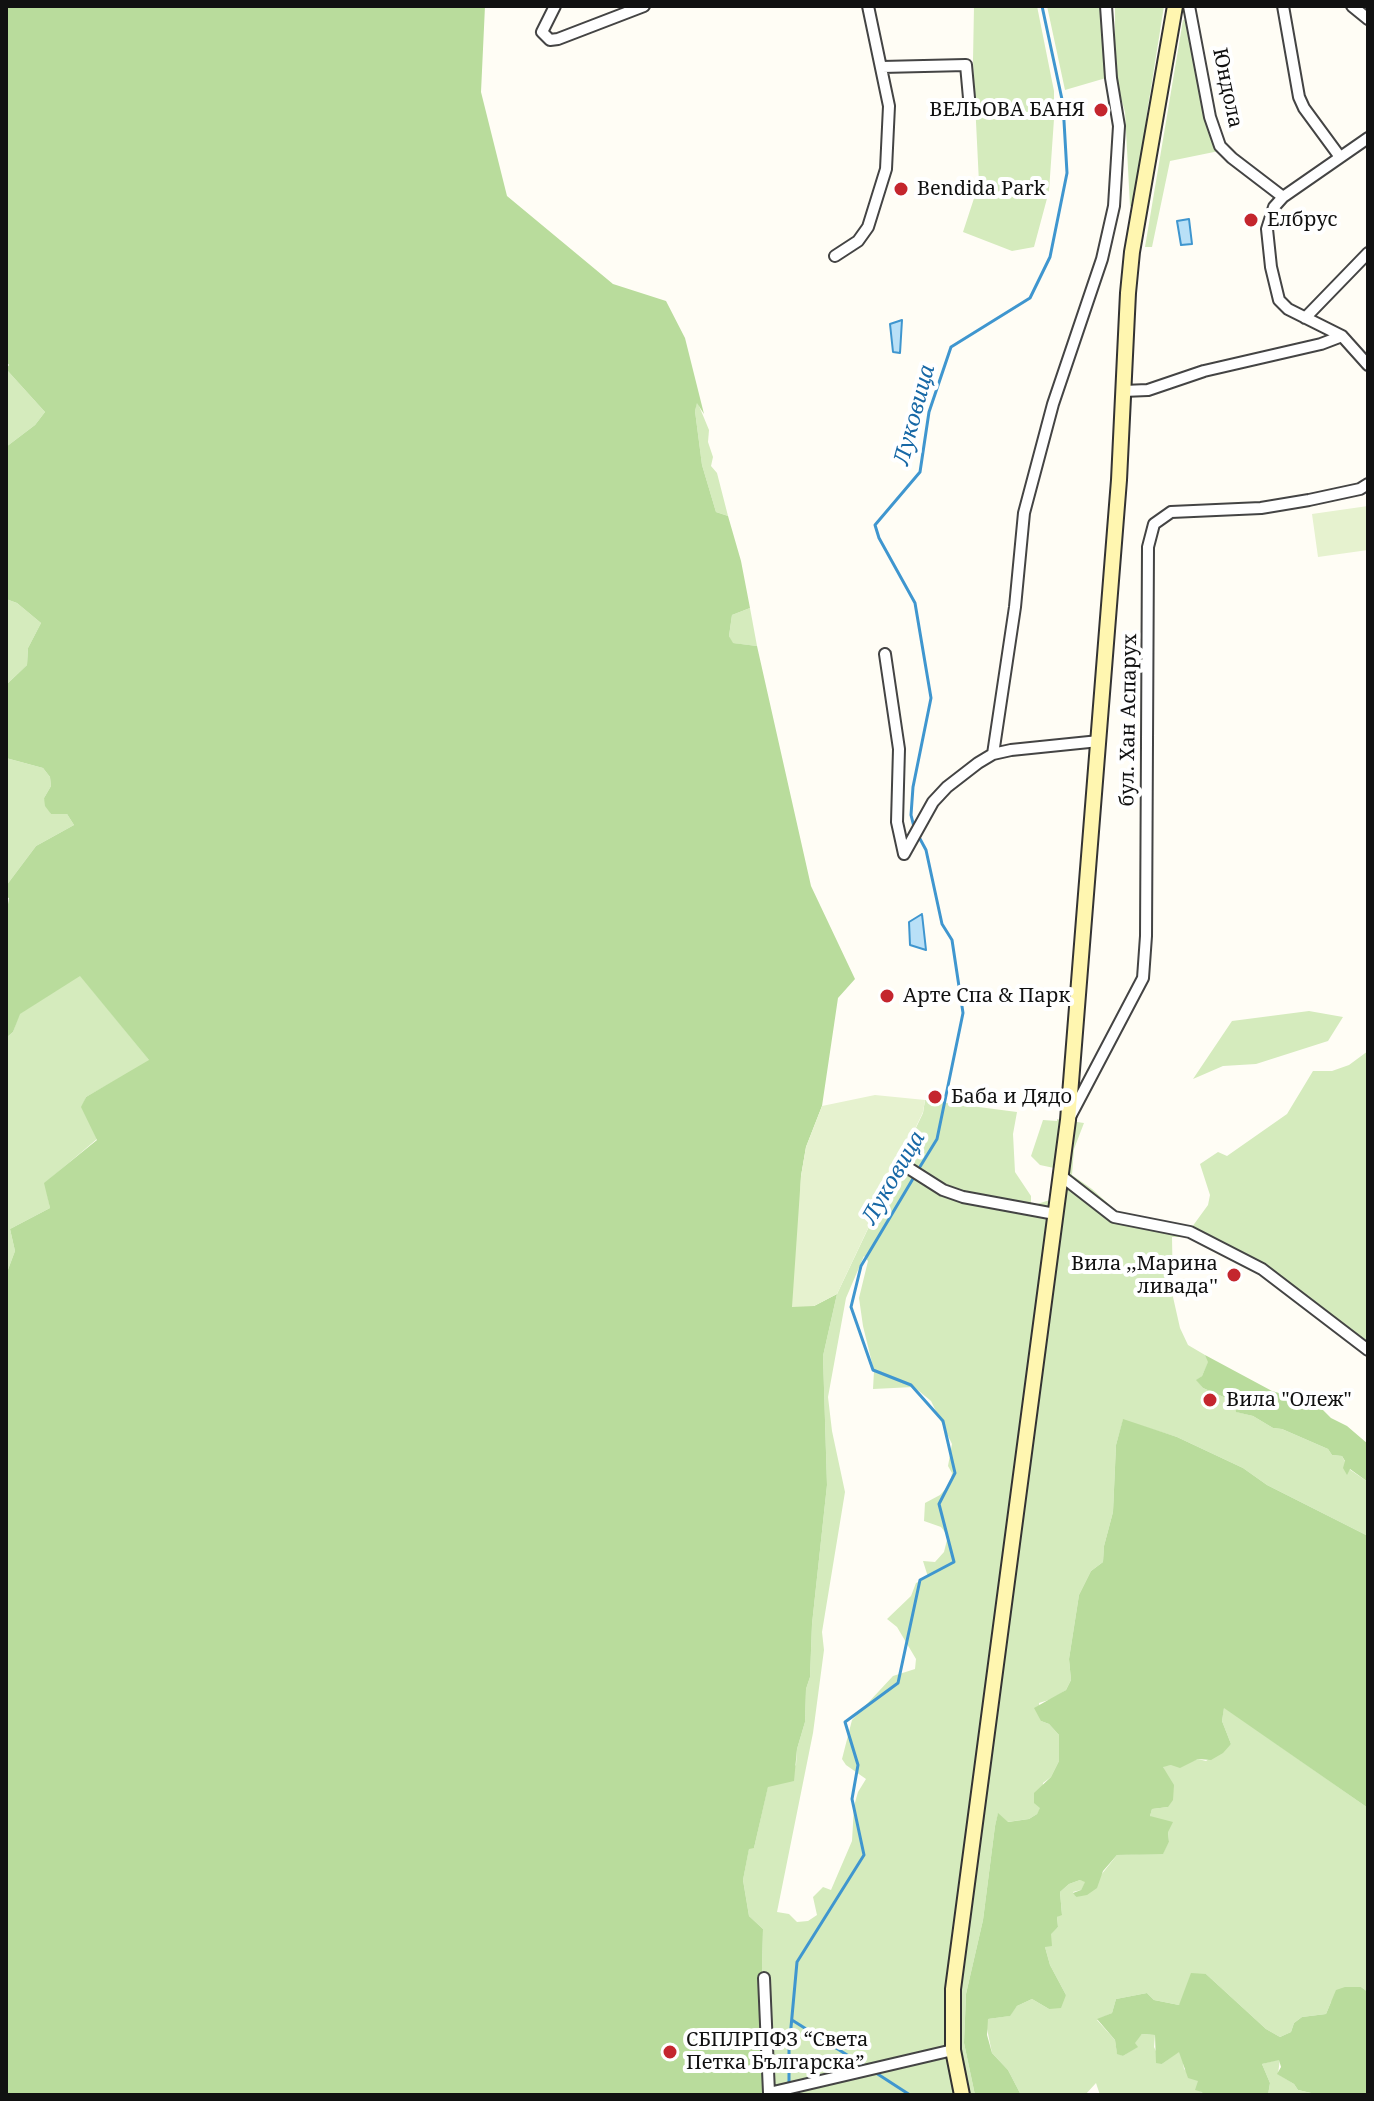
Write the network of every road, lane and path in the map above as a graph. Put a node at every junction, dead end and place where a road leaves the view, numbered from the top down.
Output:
1 (555, 6) edge
2 (644, 6) edge
3 (868, 6) edge
4 (1106, 6) edge
5 (1175, 6) edge
6 (1189, 6) edge
7 (1283, 6) edge
8 (1352, 6) edge
9 (1368, 19) edge
10 (882, 67) junction
11 (969, 98) dead end
12 (1368, 138) edge
13 (1340, 157) junction
14 (1283, 197) junction
15 (1368, 253) edge
16 (835, 256) dead end
17 (1305, 318) junction
18 (1342, 336) junction
19 (1368, 365) edge
20 (1123, 391) junction
21 (1368, 484) edge
22 (885, 654) dead end
23 (1099, 741) junction
24 (993, 754) junction
25 (1068, 1120) junction
26 (906, 1166) dead end
27 (1060, 1175) junction
28 (1055, 1214) junction
29 (1368, 1350) edge
30 (764, 1978) dead end
31 (953, 2050) junction
32 (962, 2095) edge

1 - 2 street
3 - 10 street
4 - 24 street
5 - 20 main road
6 - 14 street, Юндола
7 - 13 street
8 - 9 street
10 - 11 street
10 - 16 street
12 - 13 street
13 - 14 street
14 - 17 street
15 - 17 street
17 - 18 street
18 - 19 street
18 - 20 street
20 - 23 main road
21 - 25 street, бул. Хан Аспарух
22 - 24 street
23 - 24 street
23 - 25 main road
25 - 27 main road
26 - 28 street
27 - 28 main road
27 - 29 street
28 - 31 main road
30 - 31 street
31 - 32 main road

